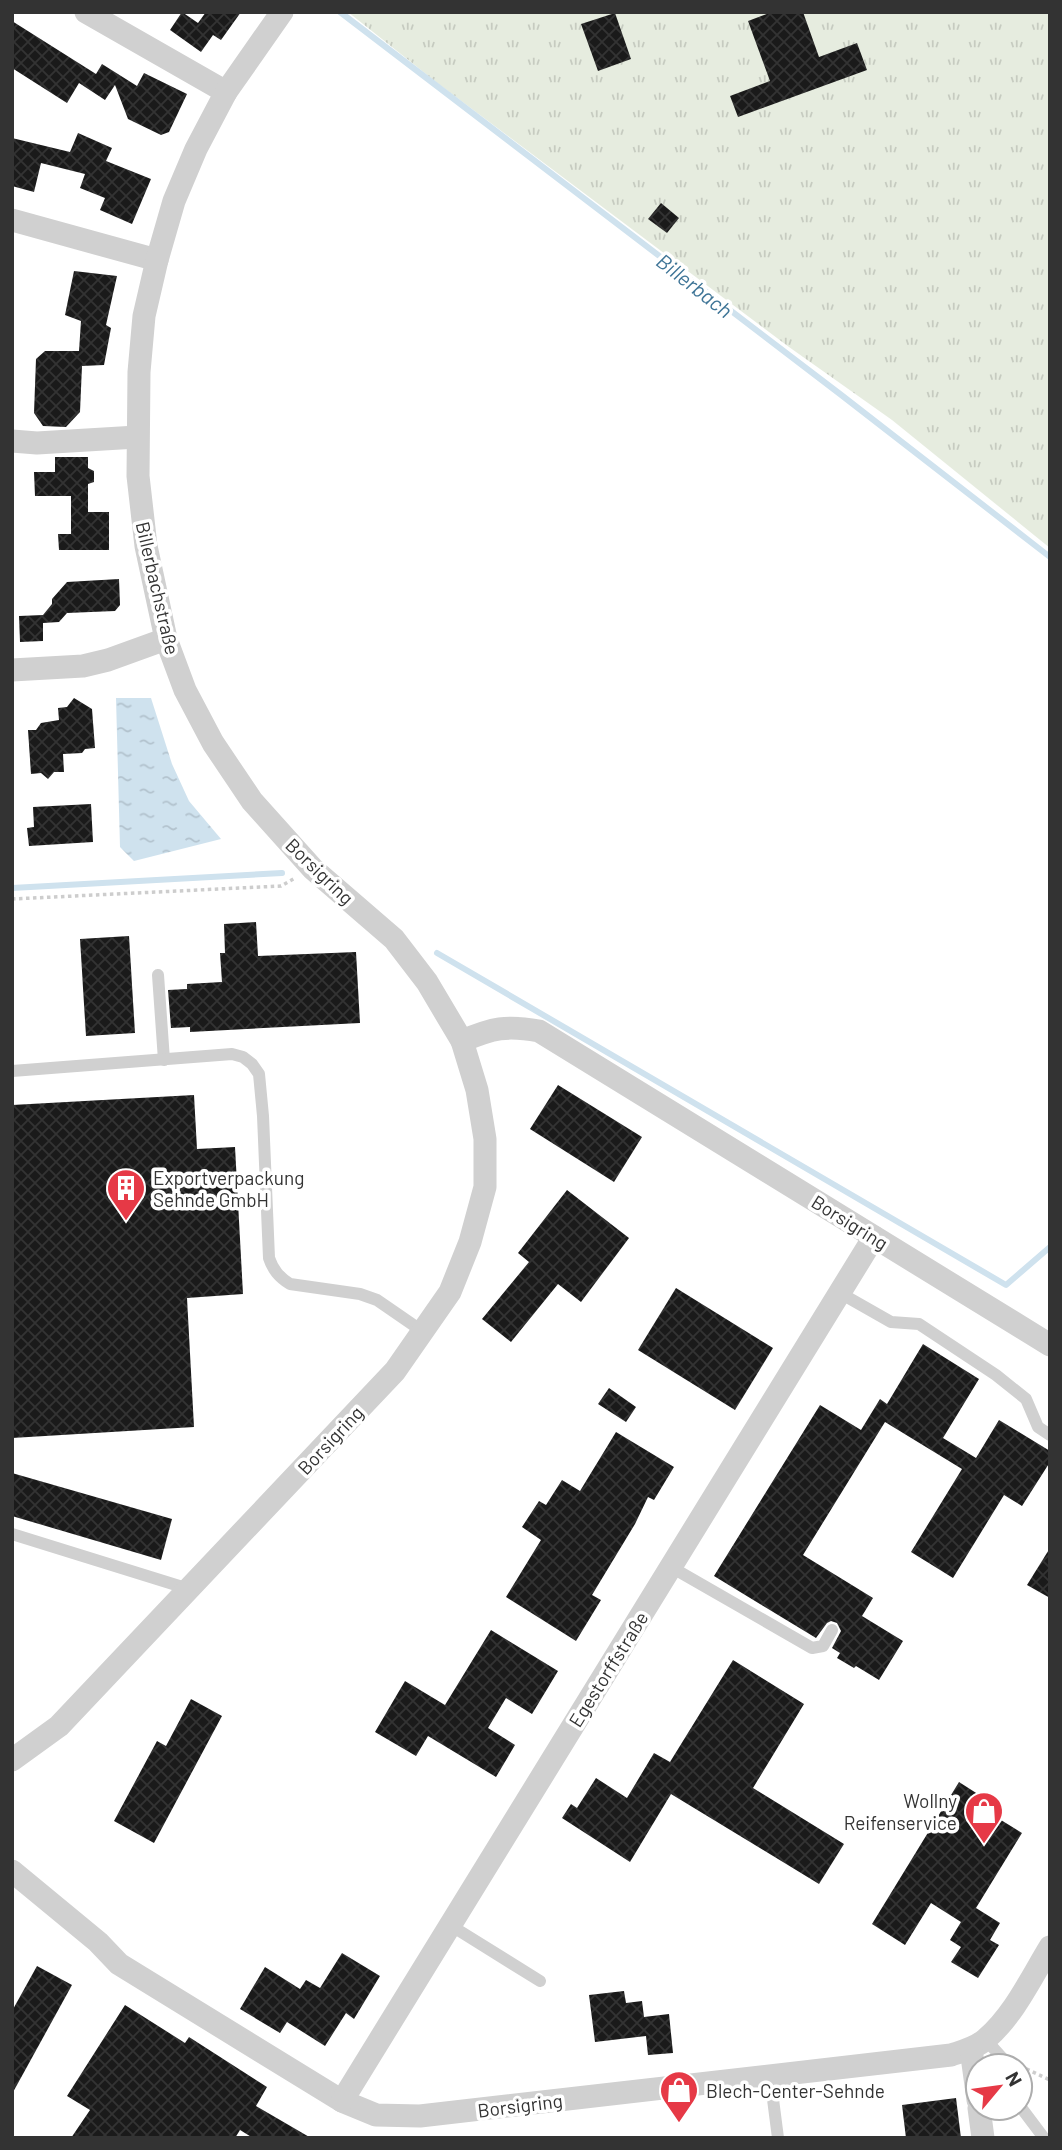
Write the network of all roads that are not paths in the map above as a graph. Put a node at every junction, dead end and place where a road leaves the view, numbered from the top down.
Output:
1 (86, 12) edge
2 (282, 12) edge
3 (226, 92) junction
4 (12, 220) edge
5 (157, 260) junction
6 (137, 437) junction
7 (12, 440) edge
8 (166, 639) junction
9 (12, 670) edge
10 (252, 801) joint
11 (159, 975) dead end
12 (462, 1041) junction
13 (164, 1060) junction
14 (12, 1071) edge
15 (874, 1237) junction
16 (840, 1293) junction
17 (422, 1331) junction
18 (1050, 1345) edge
19 (1050, 1435) edge
20 (12, 1534) edge
21 (671, 1567) junction
22 (189, 1589) junction
23 (832, 1630) dead end
24 (12, 1760) edge
25 (12, 1871) edge
26 (450, 1925) junction
27 (1050, 1947) edge
28 (540, 1981) dead end
29 (979, 2044) junction
30 (979, 2052) edge
31 (992, 2052) edge
32 (770, 2076) junction
33 (342, 2101) junction
34 (1032, 2122) edge
35 (778, 2138) edge
36 (1044, 2138) edge

1 - 3 street
2 - 3 street, Billerbachstraße
3 - 5 street, Billerbachstraße
4 - 5 street
5 - 6 street, Billerbachstraße
6 - 7 street
6 - 8 street, Billerbachstraße
8 - 9 street
8 - 10 street, Billerbachstraße
10 - 12 street, Borsigring
11 - 13 lane
12 - 15 street, Borsigring
12 - 17 street, Borsigring
13 - 14 lane
13 - 17 lane
15 - 16 street, Egestorffstraße
15 - 18 street, Borsigring
16 - 19 lane
16 - 21 street, Egestorffstraße
17 - 22 street, Borsigring
20 - 22 lane
21 - 23 lane
21 - 26 street, Egestorffstraße
22 - 24 street, Borsigring
25 - 33 street, Borsigring
26 - 28 lane
26 - 33 street, Egestorffstraße
27 - 29 street
29 - 30 street
29 - 31 lane
29 - 32 street, Borsigring
32 - 33 street, Borsigring
32 - 35 lane
34 - 36 lane

